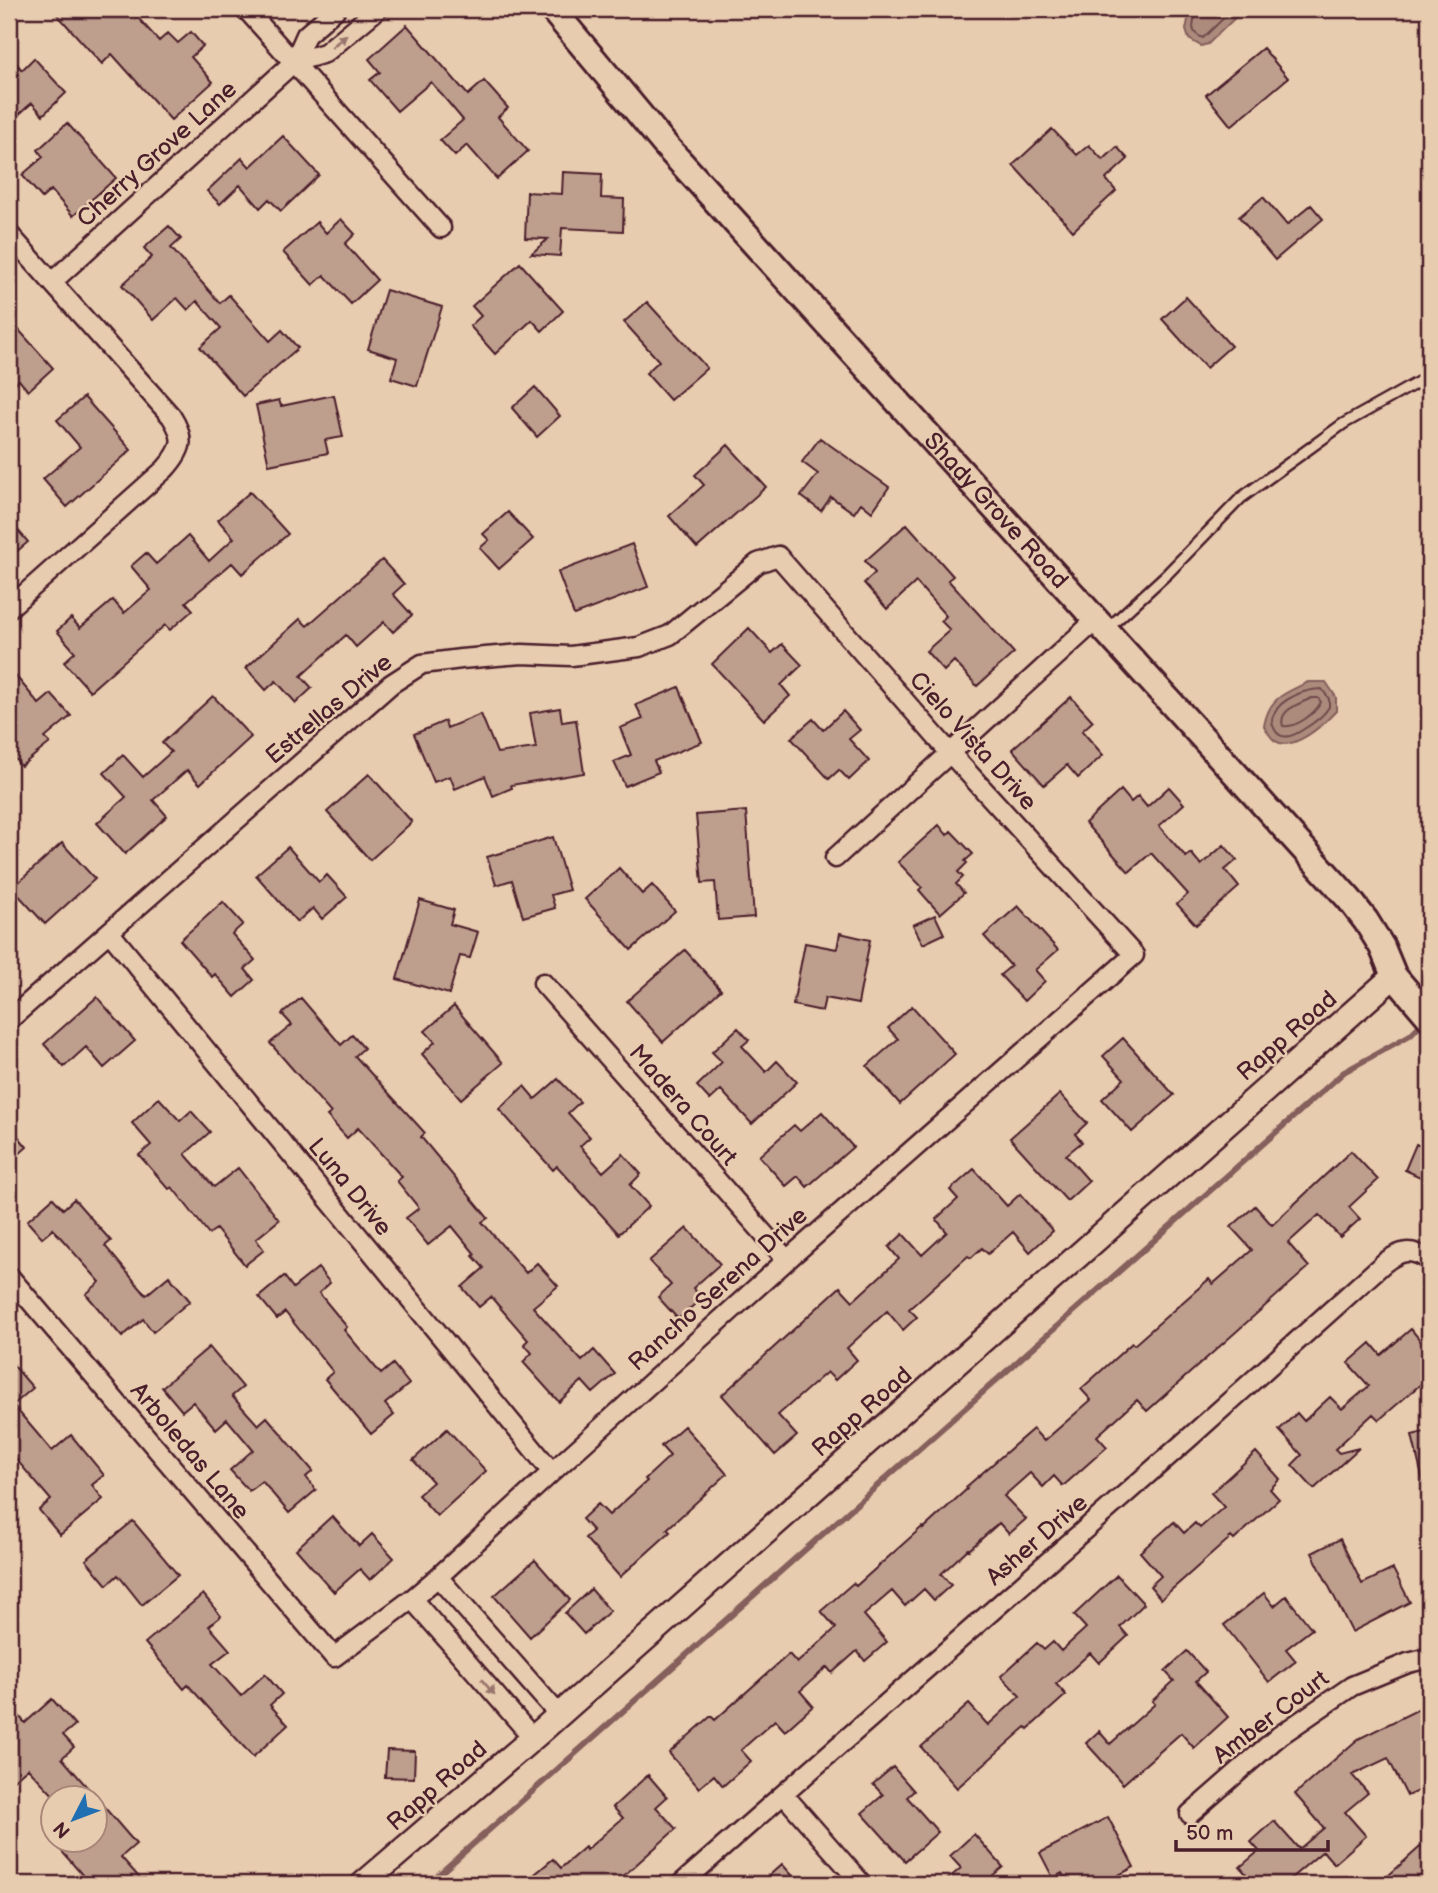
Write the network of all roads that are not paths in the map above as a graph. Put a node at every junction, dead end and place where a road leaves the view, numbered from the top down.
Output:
1 (246, 9) edge
2 (336, 9) edge
3 (378, 9) edge
4 (552, 9) edge
5 (294, 62) junction
6 (441, 228) dead end
7 (9, 234) edge
8 (52, 282) junction
9 (1429, 375) edge
10 (778, 556) joint
11 (9, 608) edge
12 (1100, 626) junction
13 (951, 754) junction
14 (835, 858) dead end
15 (110, 933) junction
16 (1133, 956) joint
17 (1394, 976) junction
18 (543, 984) dead end
19 (1422, 1009) edge
20 (9, 1020) edge
21 (787, 1260) junction
22 (1429, 1260) edge
23 (9, 1276) edge
24 (552, 1472) junction
25 (438, 1577) junction
26 (412, 1600) junction
27 (334, 1657) joint
28 (1429, 1658) edge
29 (559, 1715) junction
30 (533, 1738) junction
31 (784, 1795) junction
32 (1190, 1814) dead end
33 (363, 1884) edge
34 (681, 1884) edge
35 (862, 1884) edge

1 - 5 street
2 - 5 street, Cherry Grove Lane
5 -> 3 street, Cherry Grove Lane
4 - 12 main road, Shady Grove Road
5 - 6 street
5 - 8 street, Cherry Grove Lane
7 - 8 street
8 - 11 street
9 - 12 lane
10 - 13 street, Cielo Vista Drive
10 - 15 street, Estrellas Drive
12 - 13 street
12 - 17 main road, Shady Grove Road
13 - 14 street
13 - 16 street, Cielo Vista Drive
15 - 20 street, Estrellas Drive
15 - 24 street, Luna Drive
16 - 21 street, Rancho Serena Drive
17 - 19 main road, Shady Grove Road
17 - 29 street, Rapp Road
18 - 21 street, Madera Court
21 - 24 street, Rancho Serena Drive
22 - 31 street, Asher Drive
23 - 27 street, Arboledas Lane
24 - 25 street, Rancho Serena Drive
25 - 26 street, Rancho Serena Drive
25 - 29 street
26 - 27 street, Rancho Serena Drive
26 -> 30 street
28 - 32 street, Amber Court
29 - 30 street, Rapp Road
30 - 33 street, Rapp Road
31 - 34 street, Asher Drive
31 - 35 street

